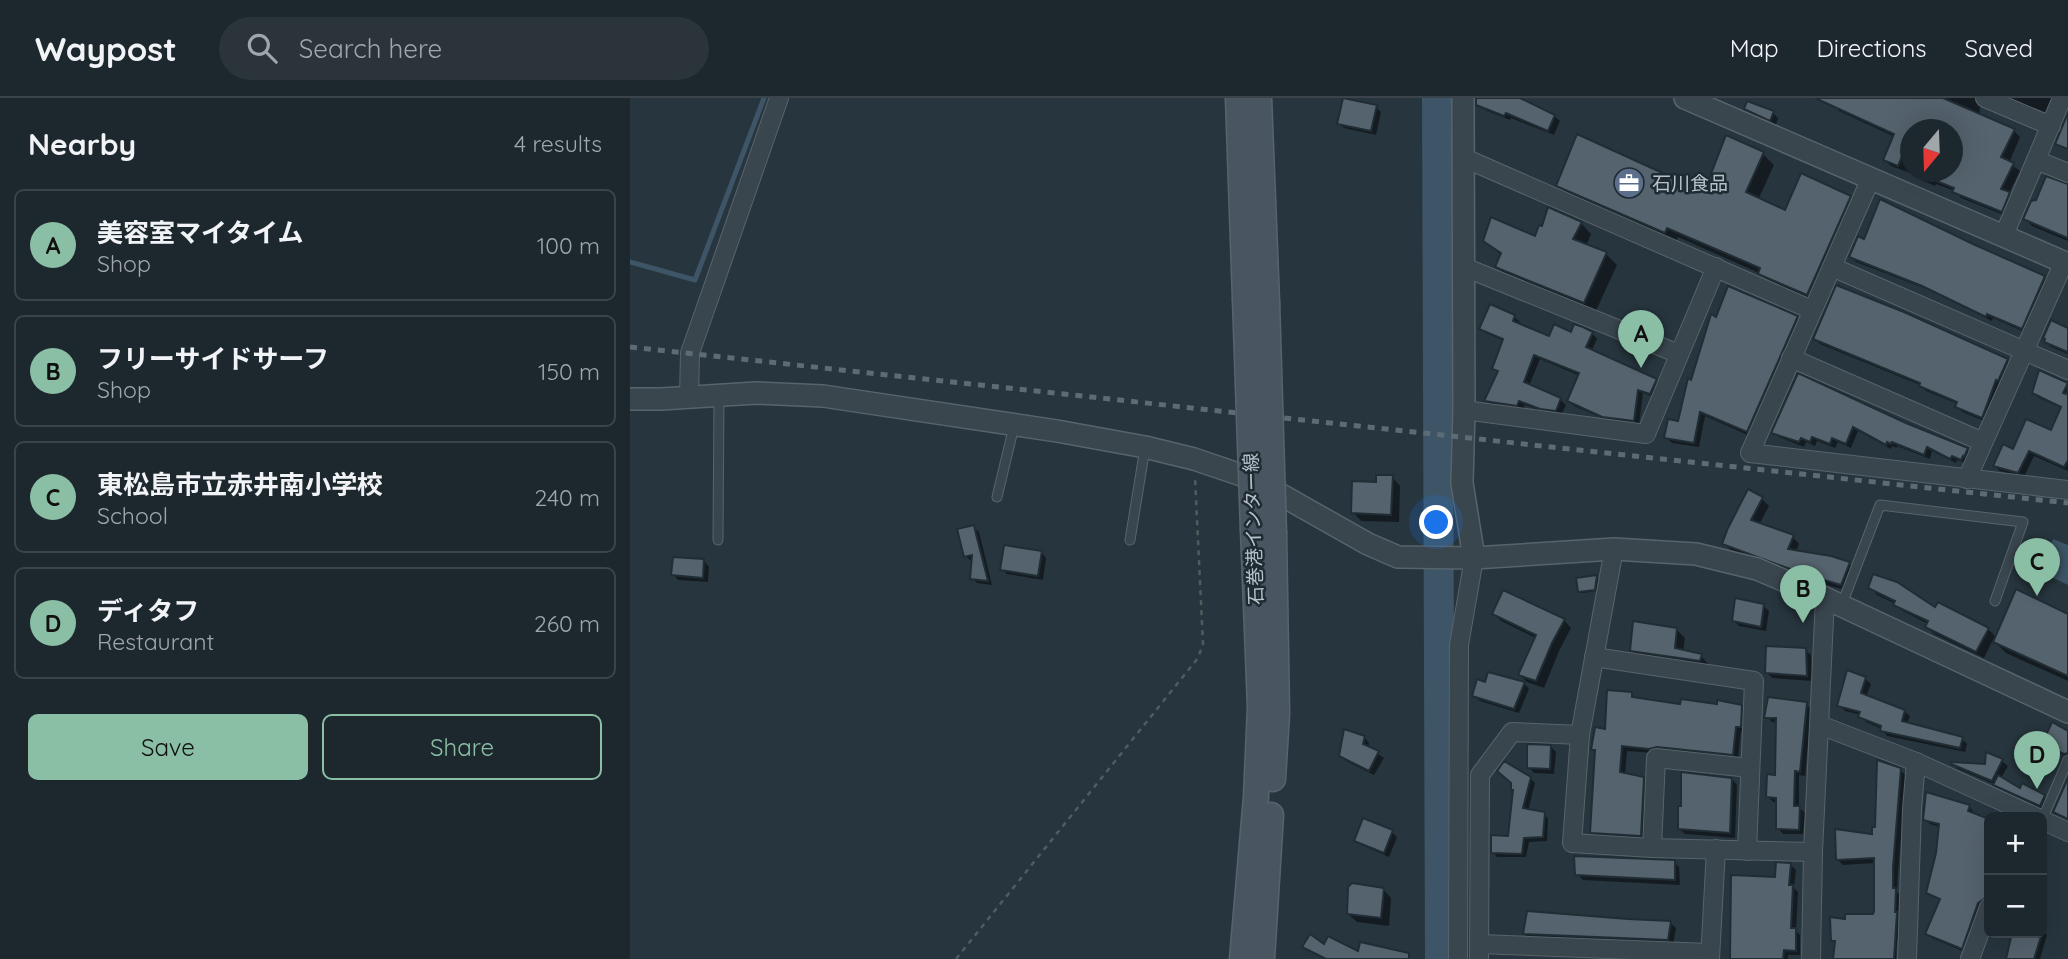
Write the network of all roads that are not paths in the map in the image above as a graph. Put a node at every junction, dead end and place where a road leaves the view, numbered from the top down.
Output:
1 (779, 98) edge
2 (1238, 98) edge
3 (1259, 98) edge
4 (1463, 98) edge
5 (1685, 98) edge
6 (1985, 98) edge
7 (2062, 98) edge
8 (2051, 126) junction
9 (1462, 157) junction
10 (2036, 160) junction
11 (2068, 173) edge
12 (1871, 178) junction
13 (2004, 235) junction
14 (2066, 263) edge
15 (1464, 267) junction
16 (1716, 267) junction
17 (1832, 267) junction
18 (1256, 300) junction
19 (1812, 310) junction
20 (2022, 352) junction
21 (1679, 354) junction
22 (1791, 358) junction
23 (2068, 370) edge
24 (719, 396) junction
25 (689, 397) junction
26 (630, 399) edge
27 (1464, 410) junction
28 (1015, 424) junction
29 (1983, 442) junction
30 (1145, 447) junction
31 (1967, 479) junction
32 (2068, 490) edge
33 (997, 496) dead end
34 (1264, 532) junction
35 (718, 540) dead end
36 (1130, 540) dead end
37 (1614, 549) junction
38 (1467, 558) junction
39 (1996, 601) dead end
40 (1833, 602) junction
41 (1594, 657) junction
42 (2068, 712) edge
43 (1821, 724) junction
44 (1580, 735) junction
45 (2068, 760) edge
46 (1916, 762) junction
47 (1750, 768) junction
48 (2022, 812) edge
49 (2036, 812) edge
50 (2047, 823) edge
51 (2068, 832) edge
52 (1652, 848) junction
53 (1716, 849) junction
54 (1747, 851) junction
55 (1813, 852) junction
56 (1984, 921) edge
57 (1479, 951) edge
58 (1710, 956) edge
59 (1242, 959) edge
60 (1262, 959) edge
61 (1458, 959) edge
62 (1811, 959) edge
63 (1907, 959) edge
64 (1970, 959) edge

1 - 25 street
2 - 18 main road, 石巻港インター線
3 - 18 main road, 石巻港インター線
4 - 9 street
5 - 12 street
6 - 8 street
7 - 8 street
8 - 10 street
9 - 15 street
9 - 16 street
10 - 11 street
10 - 13 street
12 - 13 street
12 - 17 street
13 - 14 street
14 - 20 street
15 - 21 street
15 - 27 street
16 - 19 street
16 - 21 street
17 - 19 street
17 - 20 street
18 - 34 main road, 石巻港インター線, bridge
19 - 22 street
20 - 23 street
20 - 29 street
21 - 27 street
22 - 29 street
22 - 31 street
24 - 25 street
24 - 28 street
24 - 35 lane
25 - 26 street
27 - 38 street
28 - 30 street
28 - 33 lane
29 - 31 street
30 - 36 lane
30 - 38 street
31 - 32 street
34 - 59 main road, 石巻港インター線
34 - 60 main road, 石巻港インター線
37 - 38 street
37 - 40 street
37 - 41 street
38 - 61 street
39 - 40 lane
40 - 42 street
40 - 43 street
41 - 44 street
41 - 47 street
43 - 46 street
43 - 55 street
44 - 52 street
44 - 57 street
45 - 49 lane
46 - 48 street
46 - 63 street
47 - 52 street
47 - 54 street
50 - 51 street
52 - 53 street
53 - 54 street
53 - 58 street
54 - 55 street
55 - 62 street
56 - 64 street
57 - 58 street

